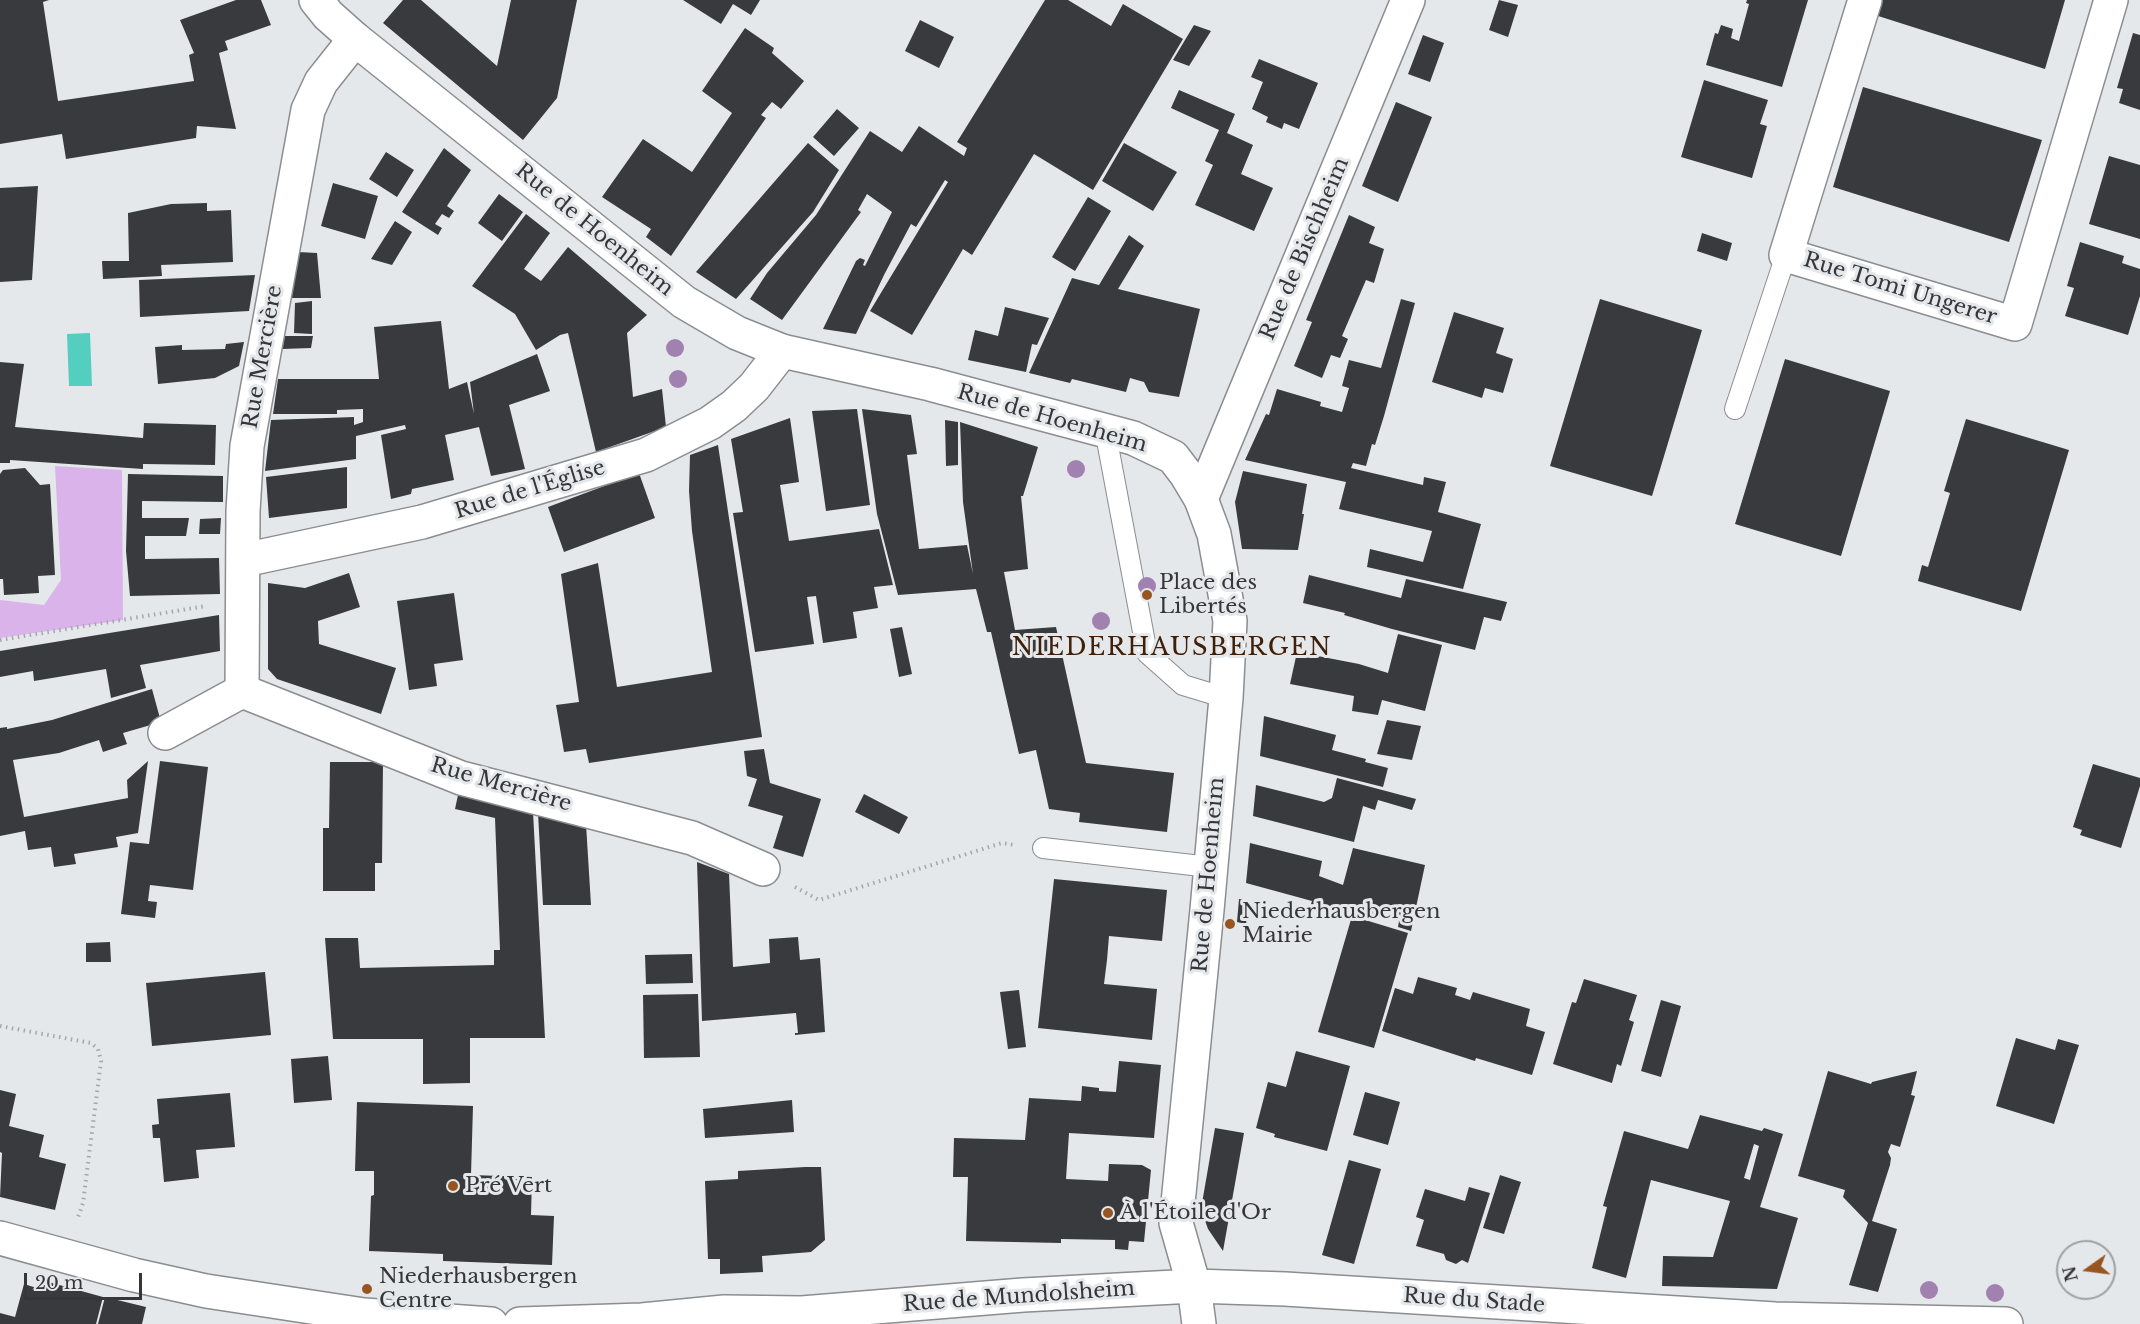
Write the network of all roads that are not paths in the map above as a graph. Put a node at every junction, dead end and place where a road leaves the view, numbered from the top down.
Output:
1 (316, 0) edge
2 (1408, 0) edge
3 (1865, 0) edge
4 (2111, 0) edge
5 (355, 39) junction
6 (1786, 255) junction
7 (782, 351) junction
8 (1735, 409) dead end
9 (1105, 430) junction
10 (1202, 499) junction
11 (244, 560) junction
12 (242, 691) junction
13 (1226, 698) junction
14 (165, 732) dead end
15 (1043, 848) dead end
16 (1210, 867) junction
17 (763, 869) road end
18 (0, 1238) edge
19 (1194, 1286) junction
20 (491, 1324) edge
21 (520, 1324) edge
22 (1198, 1324) edge
23 (2006, 1324) edge

1 - 5 street, Rue de Hoenheim
2 - 10 street, Rue de Bischheim
3 - 6 street, Rue Tomi Ungerer
4 - 6 street, Rue Tomi Ungerer
5 - 7 street, Rue de Hoenheim
5 - 11 street, Rue Mercière
6 - 8 lane
7 - 9 street, Rue de Hoenheim
7 - 11 street, Rue de l'Église
9 - 10 street, Rue de Hoenheim
9 - 13 lane
10 - 13 street, Rue de Hoenheim
11 - 12 street, Rue Mercière
12 - 14 street
12 - 17 street, Rue Mercière
13 - 16 street, Rue de Hoenheim
15 - 16 lane
16 - 19 street, Rue de Hoenheim
18 - 20 street
19 - 21 street, Rue de Mundolsheim
19 - 22 street, Rue de Hoenheim
19 - 23 street, Rue du Stade

